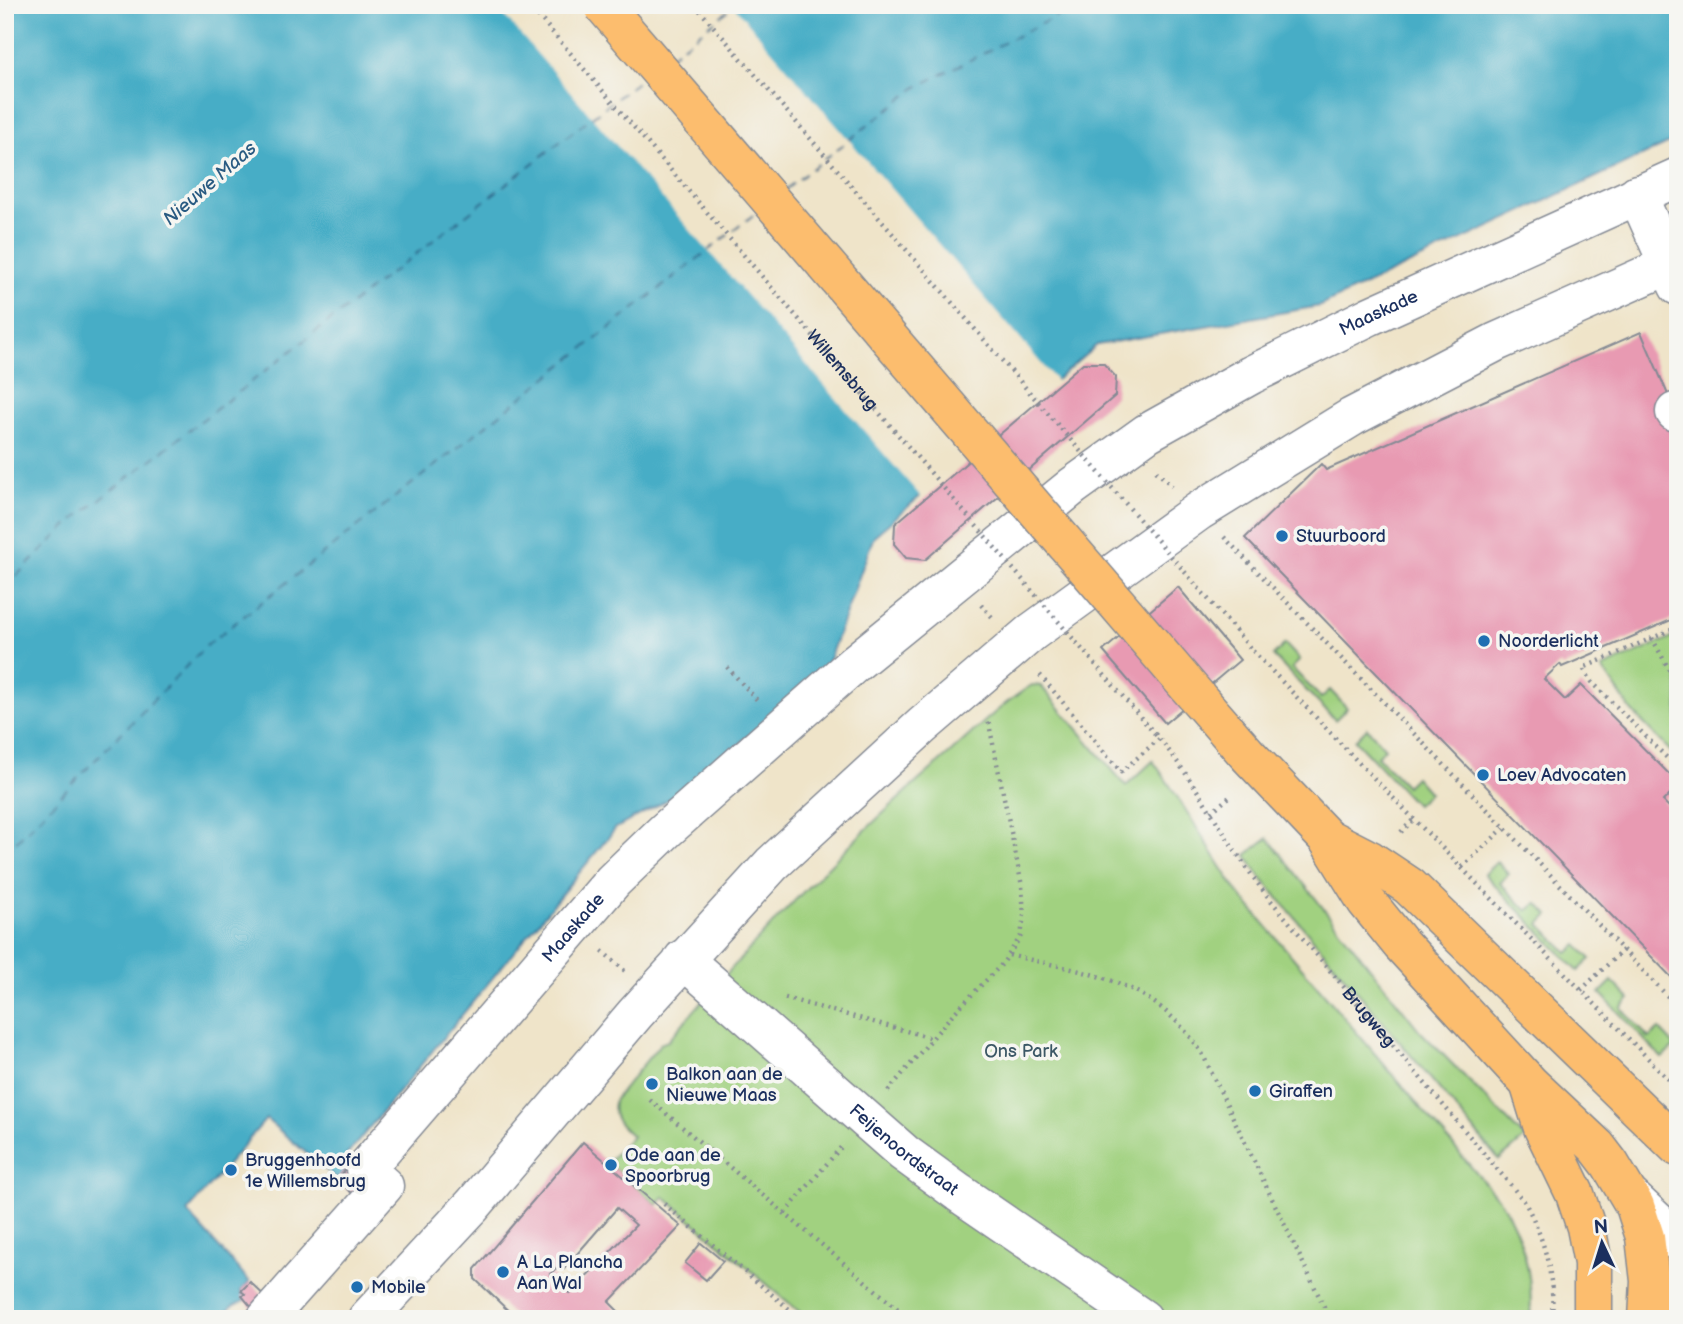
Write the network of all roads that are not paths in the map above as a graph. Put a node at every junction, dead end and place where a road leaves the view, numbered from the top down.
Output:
1 (603, 5) edge
2 (1678, 177) edge
3 (1637, 194) junction
4 (1675, 270) edge
5 (1327, 838) junction
6 (684, 960) junction
7 (1530, 1084) junction
8 (1678, 1147) edge
9 (1631, 1197) junction
10 (1678, 1241) edge
11 (378, 1315) edge
12 (243, 1319) edge
13 (249, 1319) edge
14 (266, 1319) edge
15 (1143, 1319) edge
16 (1593, 1319) edge
17 (1648, 1319) edge

1 - 5 main road, bridge
2 - 3 street, Maaskade
3 - 4 street
3 - 14 street, Maaskade
4 - 6 street
5 - 7 main road
5 - 8 main road
6 - 11 street
6 - 15 street, Feijenoordstraat
7 - 9 main road
7 - 16 main road
9 - 10 street
9 - 17 main road
12 - 13 street

